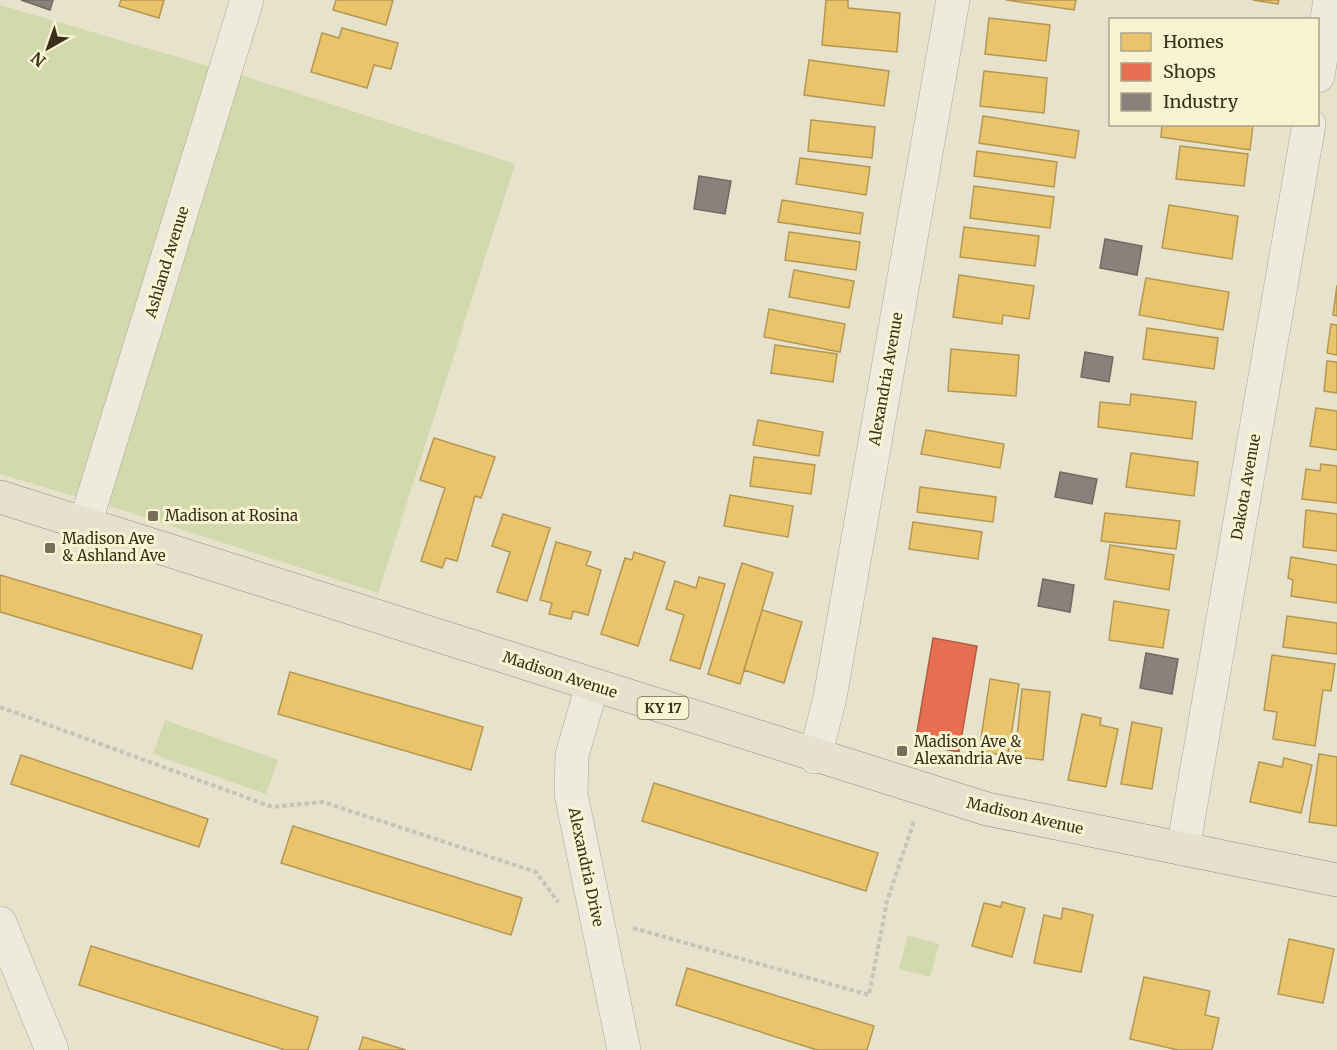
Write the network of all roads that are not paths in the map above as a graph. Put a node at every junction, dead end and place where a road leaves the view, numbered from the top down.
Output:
1 (247, 0) edge
2 (953, 0) edge
3 (1330, 0) edge
4 (1319, 64) edge
5 (1309, 126) edge
6 (0, 497) edge
7 (85, 524) junction
8 (592, 686) junction
9 (816, 757) junction
10 (1183, 849) junction
11 (1337, 880) edge
12 (0, 923) edge
13 (52, 1050) edge
14 (624, 1050) edge

1 - 7 street, Ashland Avenue
2 - 9 street, Alexandria Avenue
3 - 4 street
5 - 10 street, Dakota Avenue
6 - 7 main road, Madison Avenue / KY 17
7 - 8 main road, Madison Avenue / KY 17
8 - 9 main road, Madison Avenue / KY 17
8 - 14 street, Alexandria Drive
9 - 10 main road, Madison Avenue / KY 17
10 - 11 main road, Madison Avenue / KY 17
12 - 13 street

